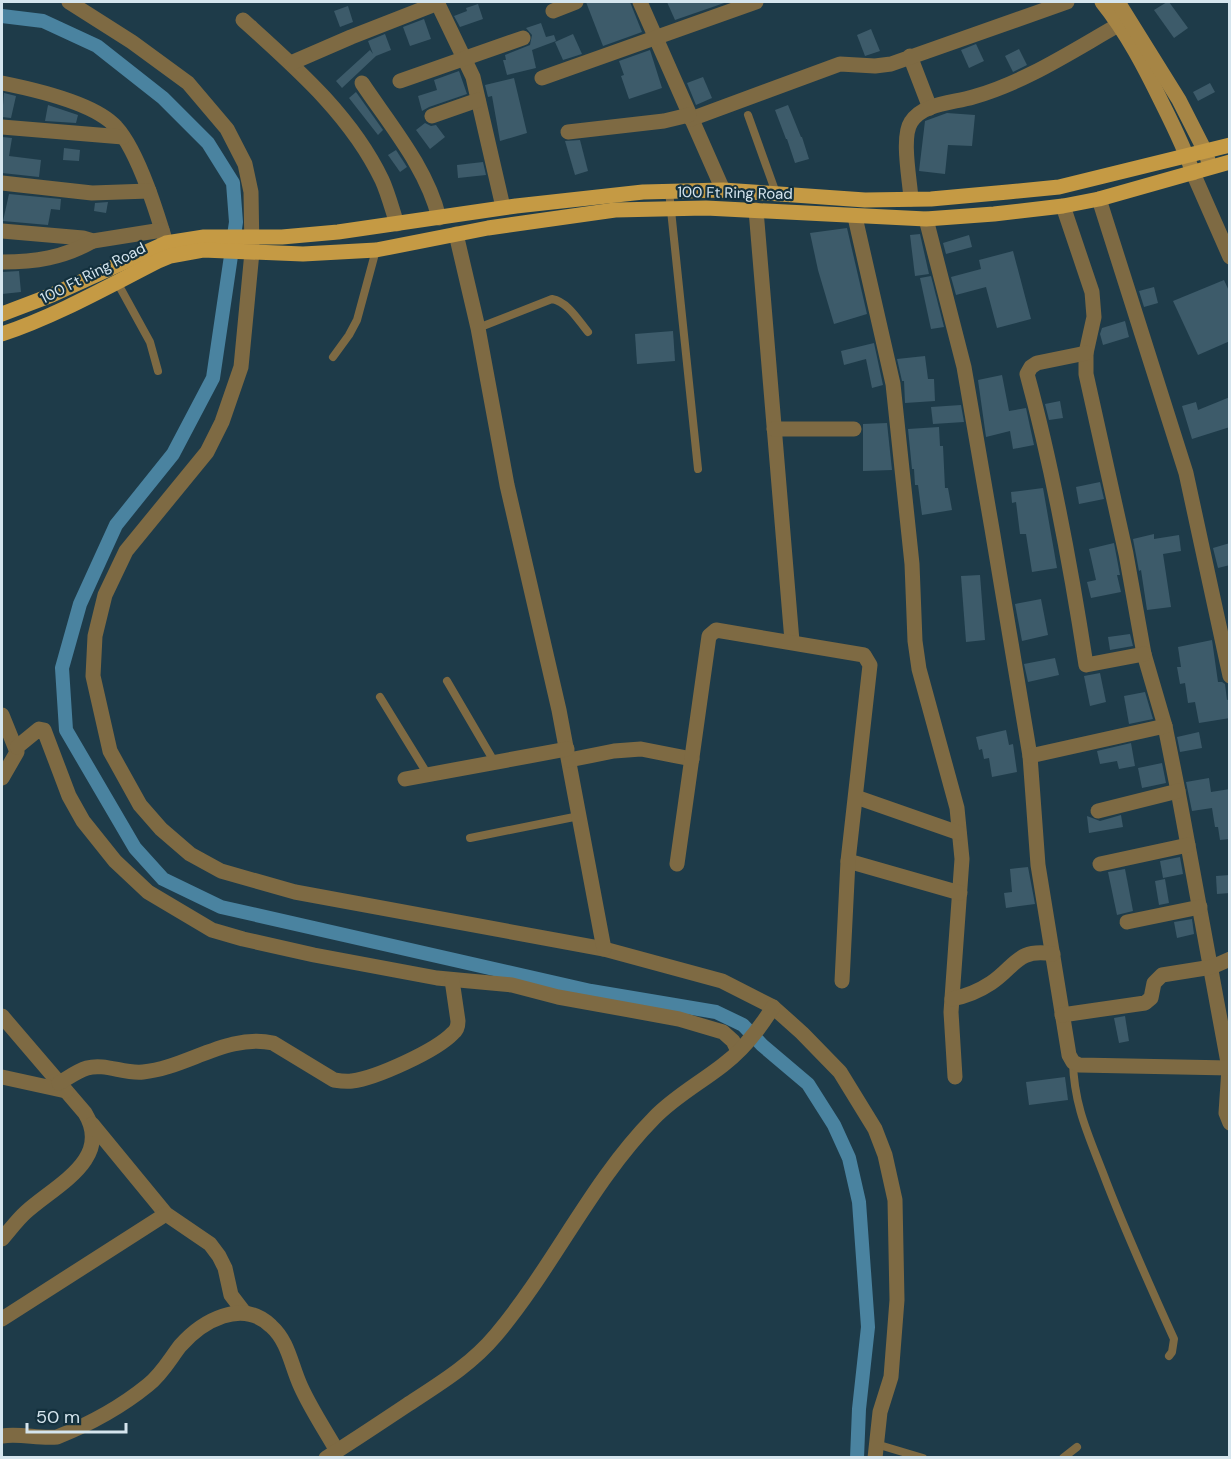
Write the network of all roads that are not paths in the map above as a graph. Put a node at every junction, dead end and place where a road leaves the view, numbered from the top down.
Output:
1 (69, 2) edge
2 (438, 2) edge
3 (576, 2) edge
4 (640, 2) edge
5 (756, 2) edge
6 (1067, 2) edge
7 (1102, 2) edge
8 (1118, 2) edge
9 (553, 11) dead end
10 (243, 20) dead end
11 (1120, 24) junction
12 (523, 38) dead end
13 (656, 38) junction
14 (910, 56) junction
15 (465, 60) junction
16 (291, 63) junction
17 (542, 78) dead end
18 (400, 81) dead end
19 (2, 83) edge
20 (362, 83) dead end
21 (478, 100) junction
22 (930, 108) junction
23 (748, 115) dead end
24 (432, 116) dead end
25 (690, 117) junction
26 (2, 127) edge
27 (568, 132) dead end
28 (123, 137) junction
29 (1230, 145) edge
30 (1205, 151) junction
31 (1187, 155) junction
32 (1230, 162) edge
33 (1211, 168) junction
34 (1193, 173) junction
35 (2, 183) edge
36 (723, 190) junction
37 (149, 191) junction
38 (669, 191) junction
39 (776, 193) junction
40 (911, 199) junction
41 (1099, 199) junction
42 (1063, 206) junction
43 (503, 207) junction
44 (670, 209) junction
45 (756, 210) junction
46 (855, 217) junction
47 (439, 218) junction
48 (926, 219) junction
49 (397, 224) junction
50 (2, 231) edge
51 (456, 234) junction
52 (93, 241) junction
53 (166, 243) junction
54 (246, 245) junction
55 (376, 250) junction
56 (1230, 257) edge
57 (2, 262) edge
58 (117, 282) junction
59 (2, 314) edge
60 (478, 328) junction
61 (588, 332) dead end
62 (2, 334) edge
63 (1086, 353) junction
64 (333, 357) dead end
65 (158, 371) dead end
66 (774, 429) junction
67 (854, 429) dead end
68 (698, 469) dead end
69 (792, 641) junction
70 (1227, 653) edge
71 (1144, 654) junction
72 (1230, 676) edge
73 (447, 681) dead end
74 (380, 697) dead end
75 (2, 715) edge
76 (1165, 726) junction
77 (17, 747) junction
78 (568, 755) junction
79 (1030, 756) junction
80 (692, 759) junction
81 (495, 763) junction
82 (428, 775) junction
83 (2, 777) edge
84 (405, 779) dead end
85 (1178, 791) junction
86 (856, 796) junction
87 (1098, 811) dead end
88 (579, 816) junction
89 (959, 833) junction
90 (470, 838) dead end
91 (1188, 845) junction
92 (848, 861) junction
93 (677, 864) dead end
94 (1100, 864) dead end
95 (960, 893) junction
96 (1200, 907) junction
97 (1127, 922) dead end
98 (604, 949) junction
99 (1053, 954) junction
100 (1230, 959) edge
101 (1212, 967) junction
102 (452, 980) junction
103 (842, 981) dead end
104 (952, 999) junction
105 (770, 1011) junction
106 (1062, 1015) junction
107 (2, 1016) edge
108 (741, 1048) junction
109 (1073, 1062) junction
110 (1229, 1068) edge
111 (2, 1077) edge
112 (954, 1077) dead end
113 (62, 1087) junction
114 (1230, 1123) edge
115 (92, 1124) junction
116 (166, 1214) junction
117 (2, 1239) edge
118 (244, 1312) junction
119 (2, 1319) edge
120 (1170, 1356) dead end
121 (2, 1436) edge
122 (1077, 1447) dead end
123 (876, 1451) edge
124 (335, 1455) edge
125 (923, 1458) edge
126 (1063, 1458) edge

1 - 54 street
2 - 15 street
2 - 16 street
3 - 9 street
4 - 13 street
5 - 13 street
6 - 14 street
7 - 11 street
8 - 30 street
10 - 16 street
11 - 22 street
11 - 31 street
12 - 15 street
13 - 17 street
13 - 25 street
14 - 22 street
14 - 25 street
15 - 18 street
15 - 21 street
16 - 49 street
19 - 28 street
20 - 47 street
21 - 24 street
21 - 43 street
22 - 40 street
23 - 39 lane
25 - 27 street
25 - 36 street
26 - 28 street
28 - 37 street
29 - 30 main road, 100 Ft Ring Road
30 - 31 main road, 100 Ft Ring Road
30 - 33 street
31 - 34 street
31 - 40 main road, 100 Ft Ring Road
32 - 33 main road, 100 Ft Ring Road
33 - 34 main road, 100 Ft Ring Road
34 - 41 main road, 100 Ft Ring Road
34 - 56 street
35 - 37 street
36 - 38 main road, 100 Ft Ring Road
36 - 39 main road, 100 Ft Ring Road
37 - 53 street
38 - 43 main road, 100 Ft Ring Road
38 - 44 lane
39 - 40 main road, 100 Ft Ring Road
41 - 42 main road, 100 Ft Ring Road
41 - 70 street
42 - 48 main road, 100 Ft Ring Road
42 - 63 street
43 - 47 main road, 100 Ft Ring Road
44 - 45 main road, 100 Ft Ring Road
44 - 51 main road, 100 Ft Ring Road
44 - 68 lane
45 - 46 main road, 100 Ft Ring Road
45 - 66 street
46 - 48 main road, 100 Ft Ring Road
46 - 89 street
47 - 49 main road, 100 Ft Ring Road
48 - 79 street
49 - 54 main road, 100 Ft Ring Road
50 - 52 street
51 - 55 main road, 100 Ft Ring Road
51 - 60 street
52 - 53 street
52 - 57 street
53 - 54 main road, 100 Ft Ring Road
53 - 58 main road, 100 Ft Ring Road
53 - 59 main road, 100 Ft Ring Road
54 - 55 main road, 100 Ft Ring Road
54 - 98 street
55 - 64 lane
58 - 62 main road, 100 Ft Ring Road
58 - 65 lane
60 - 61 lane
60 - 78 street
63 - 71 street
63 - 71 street
66 - 67 street
66 - 69 street
69 - 80 street
69 - 86 street
70 - 72 street
71 - 76 street
73 - 81 lane
74 - 82 lane
75 - 77 street
76 - 79 street
76 - 85 street
77 - 83 street
77 - 102 street
78 - 80 street
78 - 81 street
78 - 88 street
79 - 99 street
80 - 93 street
81 - 82 street
82 - 84 street
85 - 87 street
85 - 91 street
86 - 89 street
86 - 92 street
88 - 90 lane
88 - 98 street
89 - 95 street
91 - 94 street
91 - 96 street
92 - 95 street
92 - 103 street
95 - 104 street
96 - 97 street
96 - 101 street
98 - 105 street
99 - 104 street
99 - 106 street
100 - 101 street
101 - 106 street
101 - 110 street
102 - 108 street
102 - 113 street
104 - 112 street
105 - 108 street
105 - 123 street
106 - 109 street
107 - 113 street
108 - 124 street
109 - 110 street
109 - 120 lane
110 - 114 street
111 - 113 street
113 - 115 street
115 - 116 street
115 - 117 street
116 - 118 street
116 - 119 street
118 - 121 street
118 - 124 street
122 - 126 lane
123 - 125 lane

